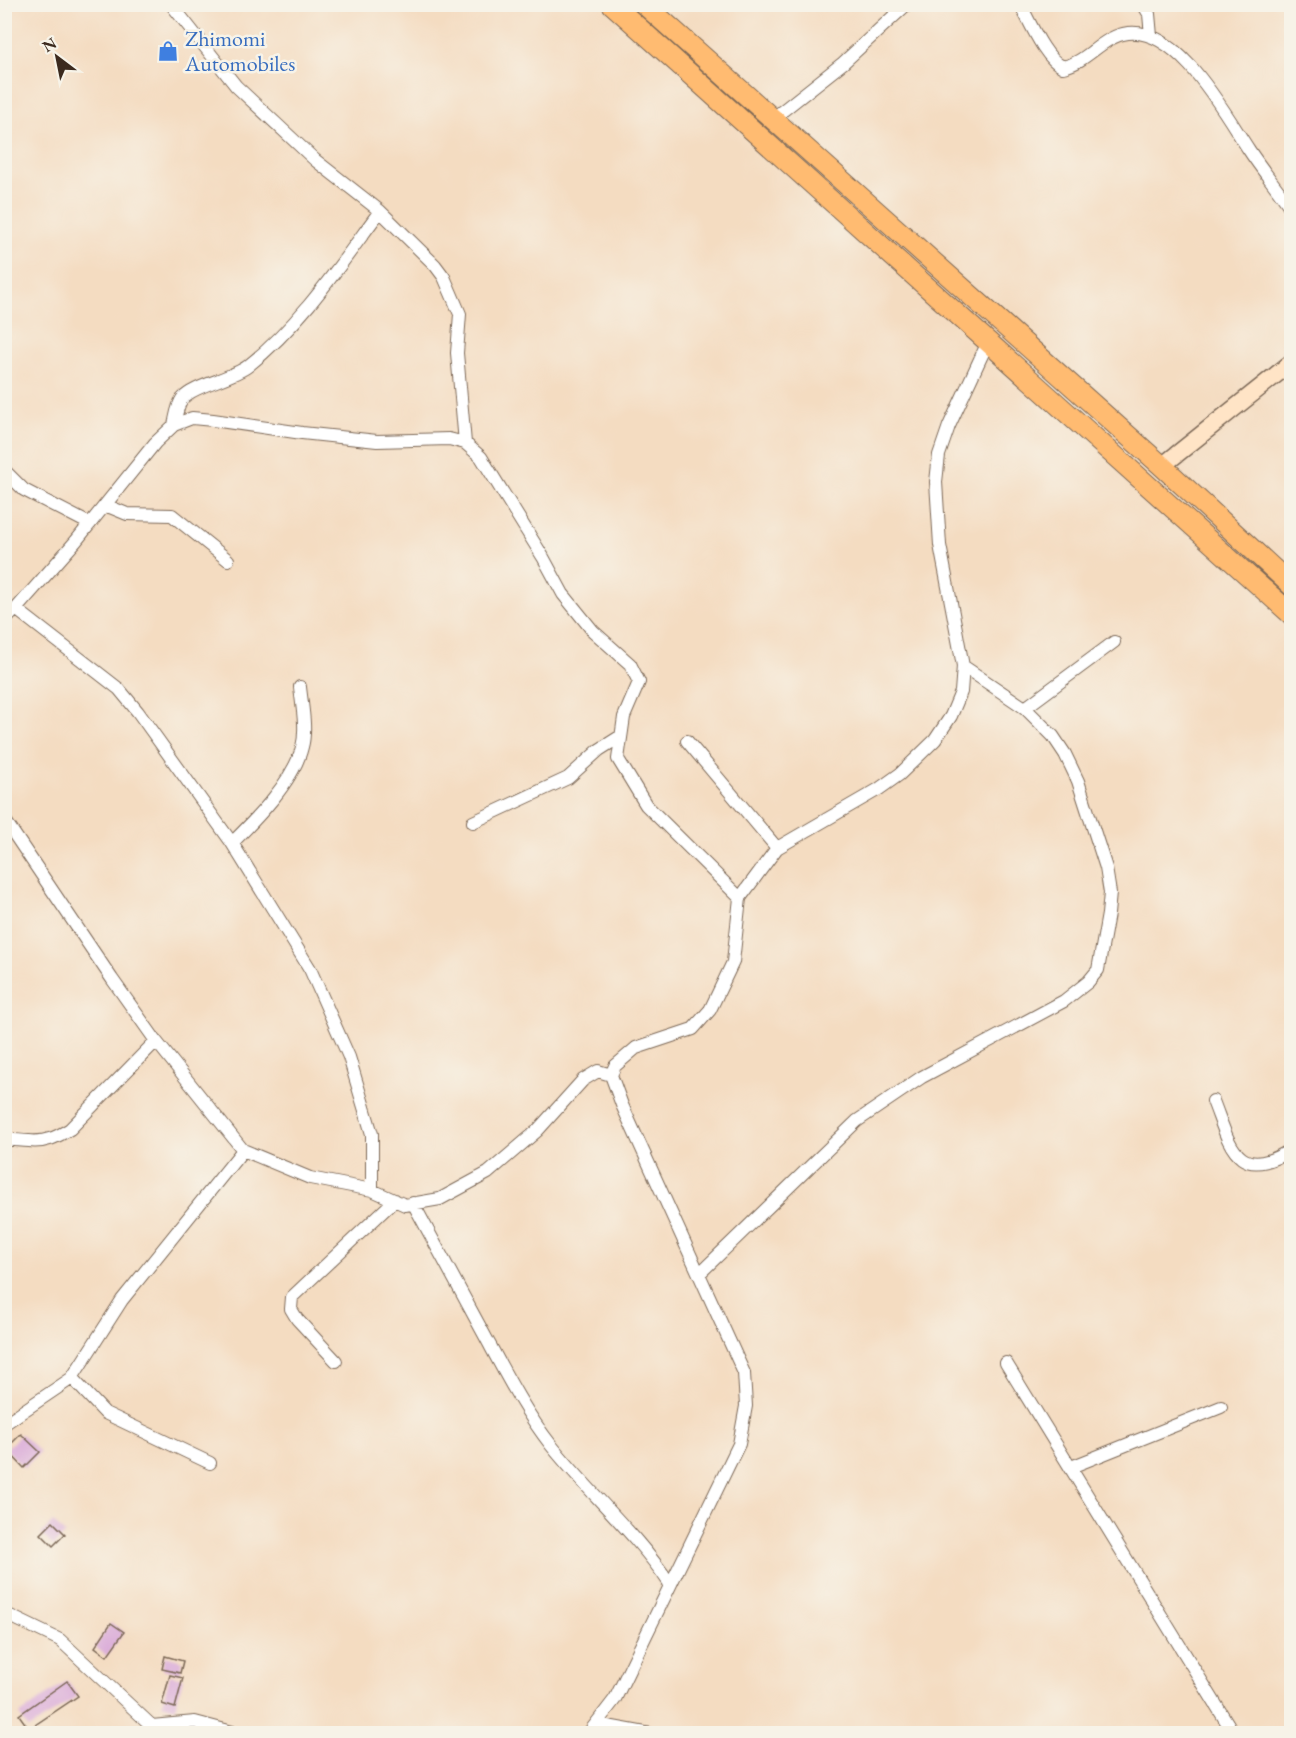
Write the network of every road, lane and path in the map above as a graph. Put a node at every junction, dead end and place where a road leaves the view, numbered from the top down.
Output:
1 (171, 4) edge
2 (612, 4) edge
3 (644, 4) edge
4 (907, 4) edge
5 (1020, 4) edge
6 (1143, 4) edge
7 (1151, 36) junction
8 (771, 120) junction
9 (1292, 210) edge
10 (380, 211) junction
11 (988, 342) junction
12 (1292, 362) edge
13 (174, 425) junction
14 (465, 443) junction
15 (1162, 466) junction
16 (4, 470) edge
17 (105, 505) junction
18 (90, 524) junction
19 (228, 560) dead end
20 (1292, 586) edge
21 (16, 609) junction
22 (1292, 615) edge
23 (4, 621) edge
24 (1114, 642) dead end
25 (963, 666) junction
26 (300, 687) dead end
27 (1025, 708) junction
28 (621, 736) junction
29 (687, 741) dead end
30 (4, 819) edge
31 (473, 822) dead end
32 (232, 843) junction
33 (777, 848) junction
34 (740, 898) junction
35 (156, 1041) junction
36 (611, 1075) junction
37 (1213, 1101) dead end
38 (4, 1140) edge
39 (1292, 1149) edge
40 (243, 1150) junction
41 (372, 1190) junction
42 (394, 1200) junction
43 (413, 1203) junction
44 (699, 1274) junction
45 (336, 1361) dead end
46 (1006, 1363) dead end
47 (72, 1378) junction
48 (1221, 1407) dead end
49 (4, 1424) edge
50 (210, 1463) dead end
51 (1071, 1467) junction
52 (670, 1584) junction
53 (4, 1613) edge
54 (592, 1729) edge
55 (151, 1730) edge
56 (240, 1734) edge
57 (651, 1734) edge
58 (1234, 1734) edge

1 - 10 street
2 - 11 main road
3 - 8 main road
4 - 8 street
5 - 7 street
6 - 7 street
7 - 9 street
8 - 15 main road
10 - 13 street
10 - 14 street
11 - 22 main road
11 - 25 street
12 - 15 street
13 - 14 street
13 - 17 street
14 - 28 street
15 - 20 main road
16 - 18 street
17 - 18 street
17 - 19 street
18 - 21 street
21 - 23 street
21 - 32 street
24 - 27 street
25 - 27 street
25 - 33 street
26 - 32 street
27 - 44 street
28 - 31 street
28 - 34 street
29 - 33 street
30 - 35 street
32 - 41 street
33 - 34 street
34 - 36 street
35 - 38 street
35 - 40 street
36 - 43 street
36 - 44 street
37 - 39 street
40 - 41 street
40 - 47 street
41 - 42 street
42 - 43 street
42 - 45 street
43 - 52 street
44 - 52 street
46 - 51 street
47 - 49 street
47 - 50 street
48 - 51 street
51 - 58 street
52 - 54 street
53 - 55 street
54 - 57 street
55 - 56 street

